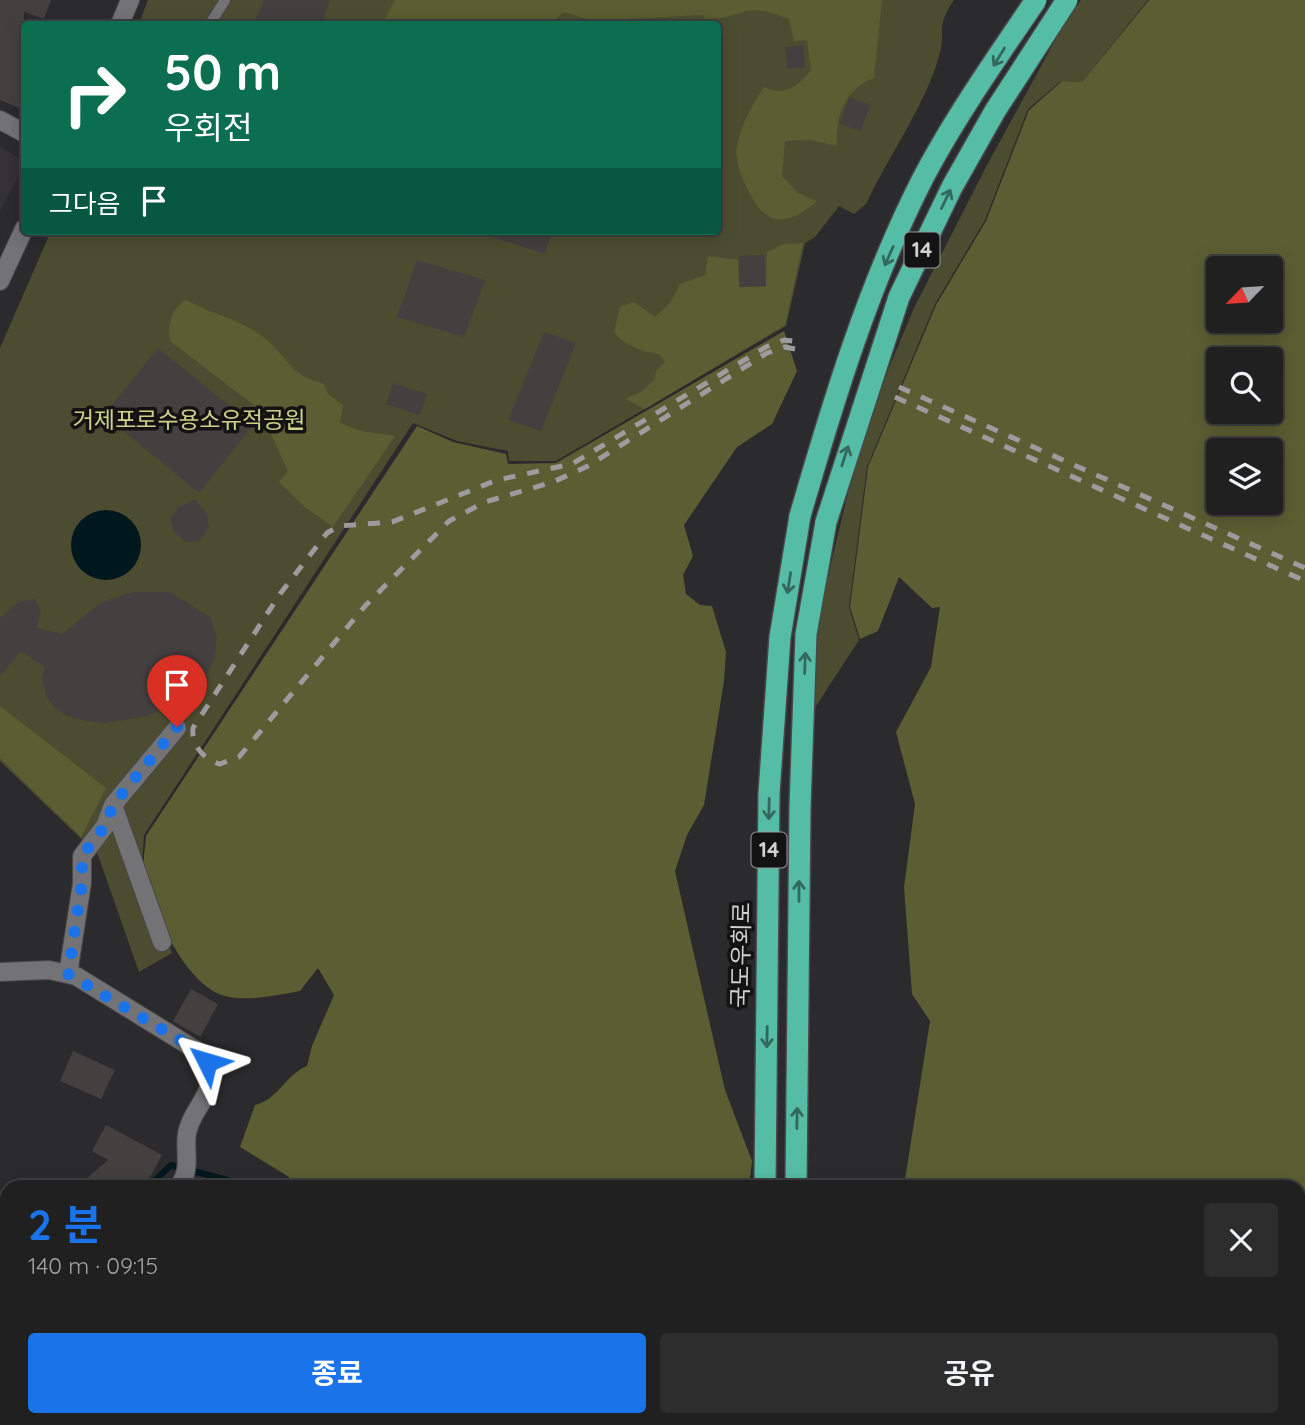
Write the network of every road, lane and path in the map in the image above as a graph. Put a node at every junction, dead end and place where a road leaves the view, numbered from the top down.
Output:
1 (130, 0) edge
2 (227, 0) edge
3 (1037, 0) edge
4 (1067, 0) edge
5 (124, 21) edge
6 (212, 21) edge
7 (221, 21) edge
8 (0, 120) edge
9 (21, 131) edge
10 (21, 235) edge
11 (0, 281) edge
12 (177, 727) dead end
13 (113, 805) junction
14 (162, 942) dead end
15 (0, 972) edge
16 (68, 974) junction
17 (182, 1180) edge
18 (765, 1180) edge
19 (796, 1180) edge

1 - 5 street
2 - 6 lane
2 - 7 lane
3 -> 18 highway, 국도우회로 / 14, bridge
19 -> 4 highway, 14, bridge
8 - 9 street
10 - 11 street
12 - 13 street
13 - 14 street
13 - 16 street
15 - 16 street
16 - 17 street

